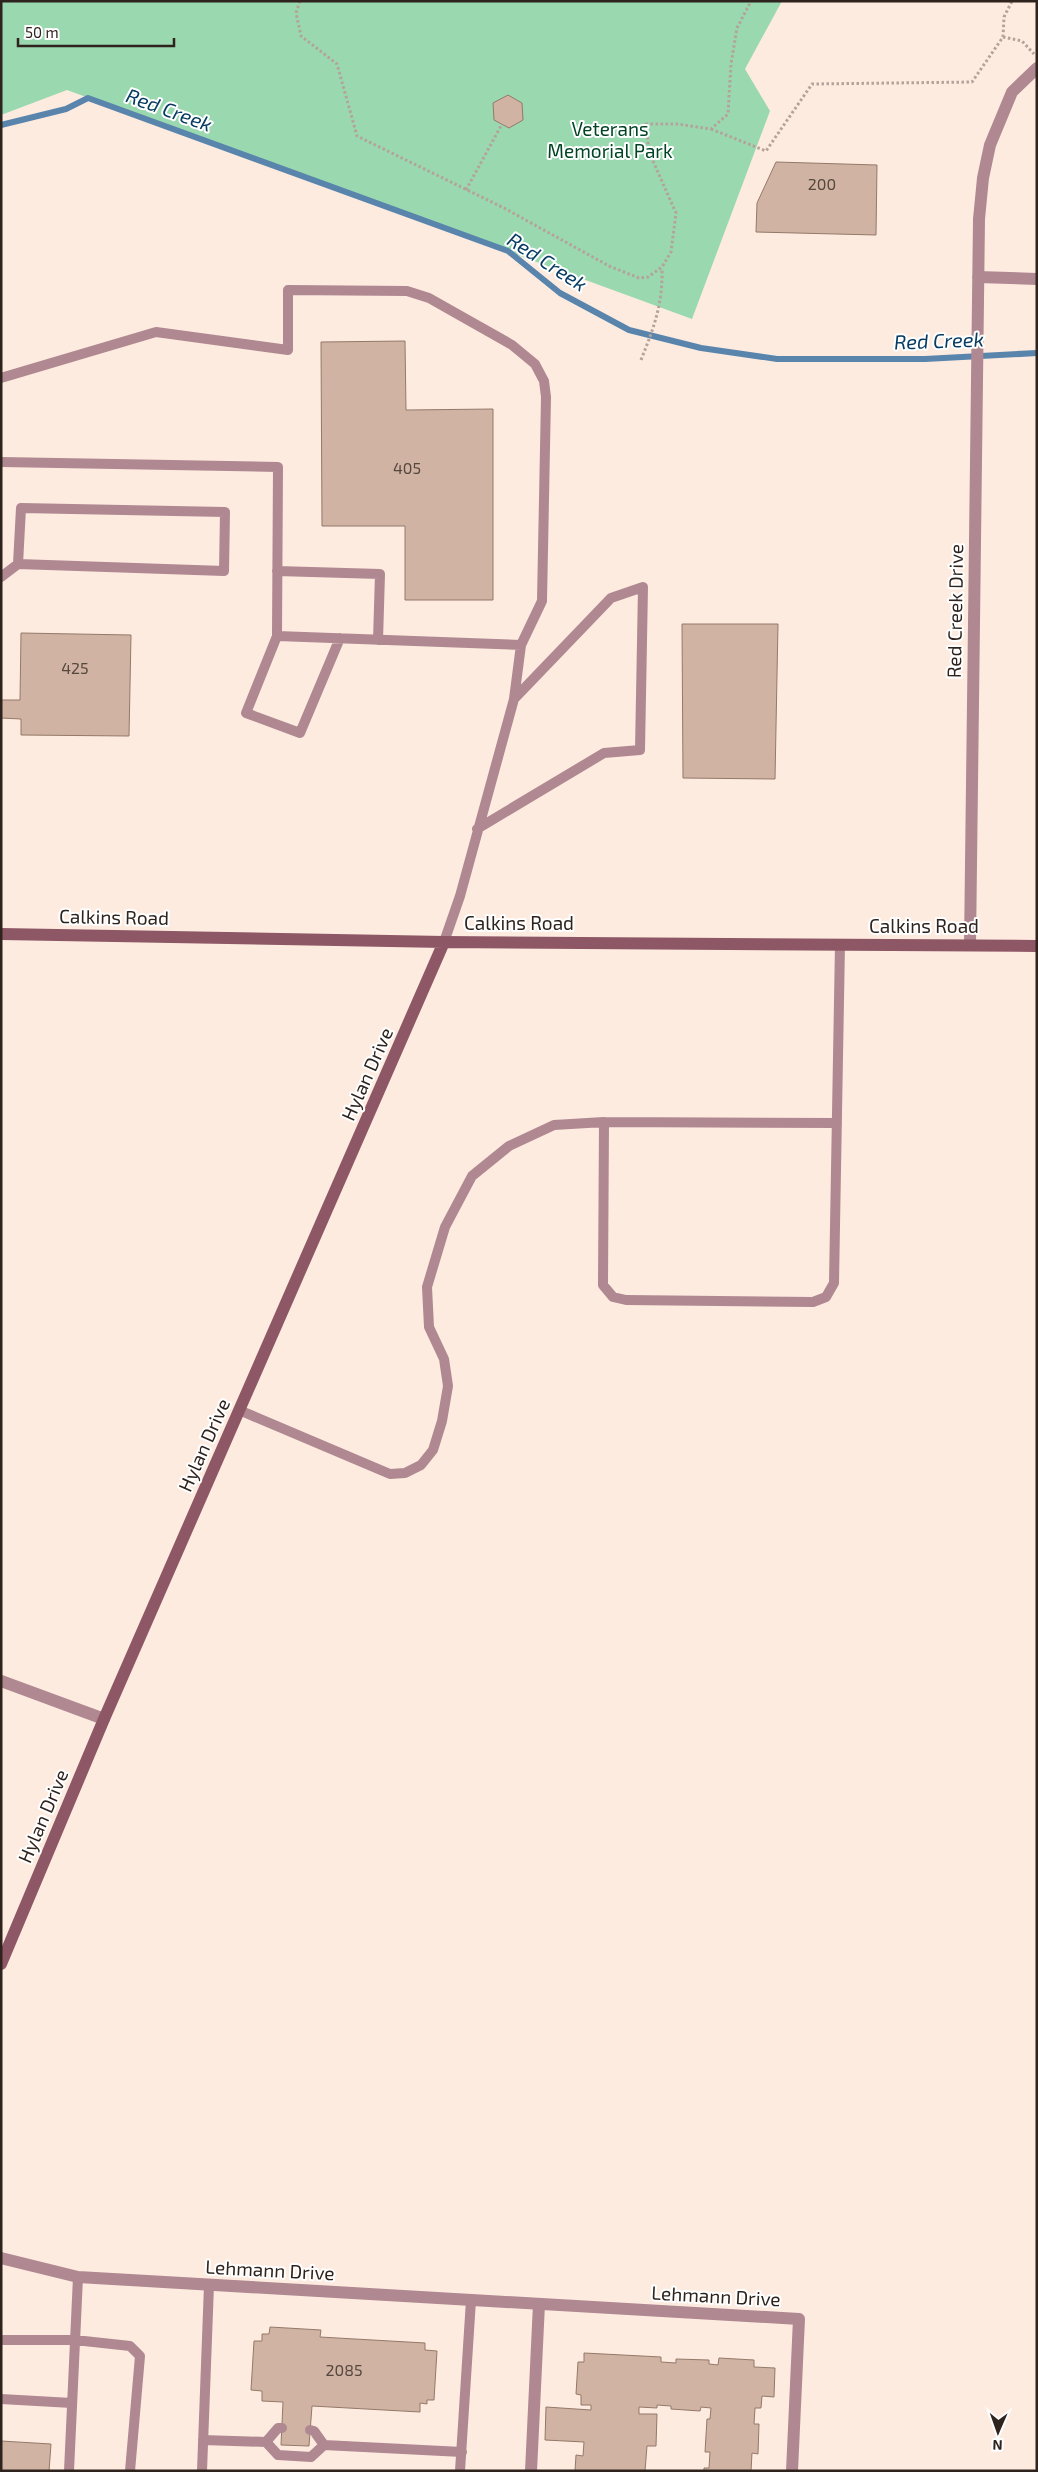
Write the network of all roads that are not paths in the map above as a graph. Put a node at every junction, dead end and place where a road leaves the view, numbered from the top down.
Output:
1 (1037, 68) edge
2 (978, 277) junction
3 (1037, 279) edge
4 (1, 378) edge
5 (1, 462) edge
6 (18, 564) junction
7 (277, 571) junction
8 (1, 578) edge
9 (277, 636) junction
10 (340, 638) junction
11 (378, 640) junction
12 (521, 645) junction
13 (514, 699) junction
14 (477, 829) junction
15 (1, 934) edge
16 (444, 942) junction
17 (840, 944) junction
18 (970, 945) junction
19 (1037, 946) edge
20 (604, 1122) junction
21 (837, 1123) junction
22 (239, 1410) junction
23 (1, 1681) edge
24 (104, 1719) junction
25 (1, 1964) edge
26 (1, 2258) edge
27 (78, 2277) junction
28 (209, 2285) junction
29 (471, 2300) junction
30 (539, 2304) junction
31 (1, 2340) edge
32 (75, 2340) junction
33 (1, 2399) edge
34 (72, 2403) junction
35 (282, 2428) dead end
36 (310, 2430) dead end
37 (203, 2440) junction
38 (266, 2442) junction
39 (324, 2445) junction
40 (462, 2452) junction
41 (69, 2471) edge
42 (130, 2471) edge
43 (202, 2471) edge
44 (460, 2471) edge
45 (531, 2471) edge
46 (792, 2471) edge

1 - 2 street, Red Creek Drive
2 - 3 street
2 - 18 street, Red Creek Drive
4 - 12 lane
5 - 7 lane
6 - 6 lane
6 - 8 lane
7 - 9 lane
7 - 11 lane
9 - 10 lane
9 - 10 lane
10 - 11 lane
11 - 12 lane
12 - 13 lane
13 - 14 lane
13 - 14 lane
14 - 16 lane
15 - 16 main road, Calkins Road
16 - 17 main road, Calkins Road
16 - 22 main road, Hylan Drive
17 - 18 main road, Calkins Road
17 - 21 lane
18 - 19 main road, Calkins Road
20 - 21 lane
20 - 21 lane
20 - 22 lane
22 - 24 main road, Hylan Drive
23 - 24 street
24 - 25 main road, Hylan Drive
26 - 27 street, Lehmann Drive
27 - 28 street, Lehmann Drive
27 - 32 lane
28 - 29 street, Lehmann Drive
28 - 37 lane
29 - 30 street, Lehmann Drive
29 - 40 lane
30 - 45 street
30 - 46 street, Lehmann Drive
31 - 32 lane
32 - 34 lane
32 - 42 lane
33 - 34 lane
34 - 41 lane
35 - 38 lane
36 - 39 lane
37 - 38 lane
37 - 43 lane
38 - 39 lane
39 - 40 lane
40 - 44 lane

